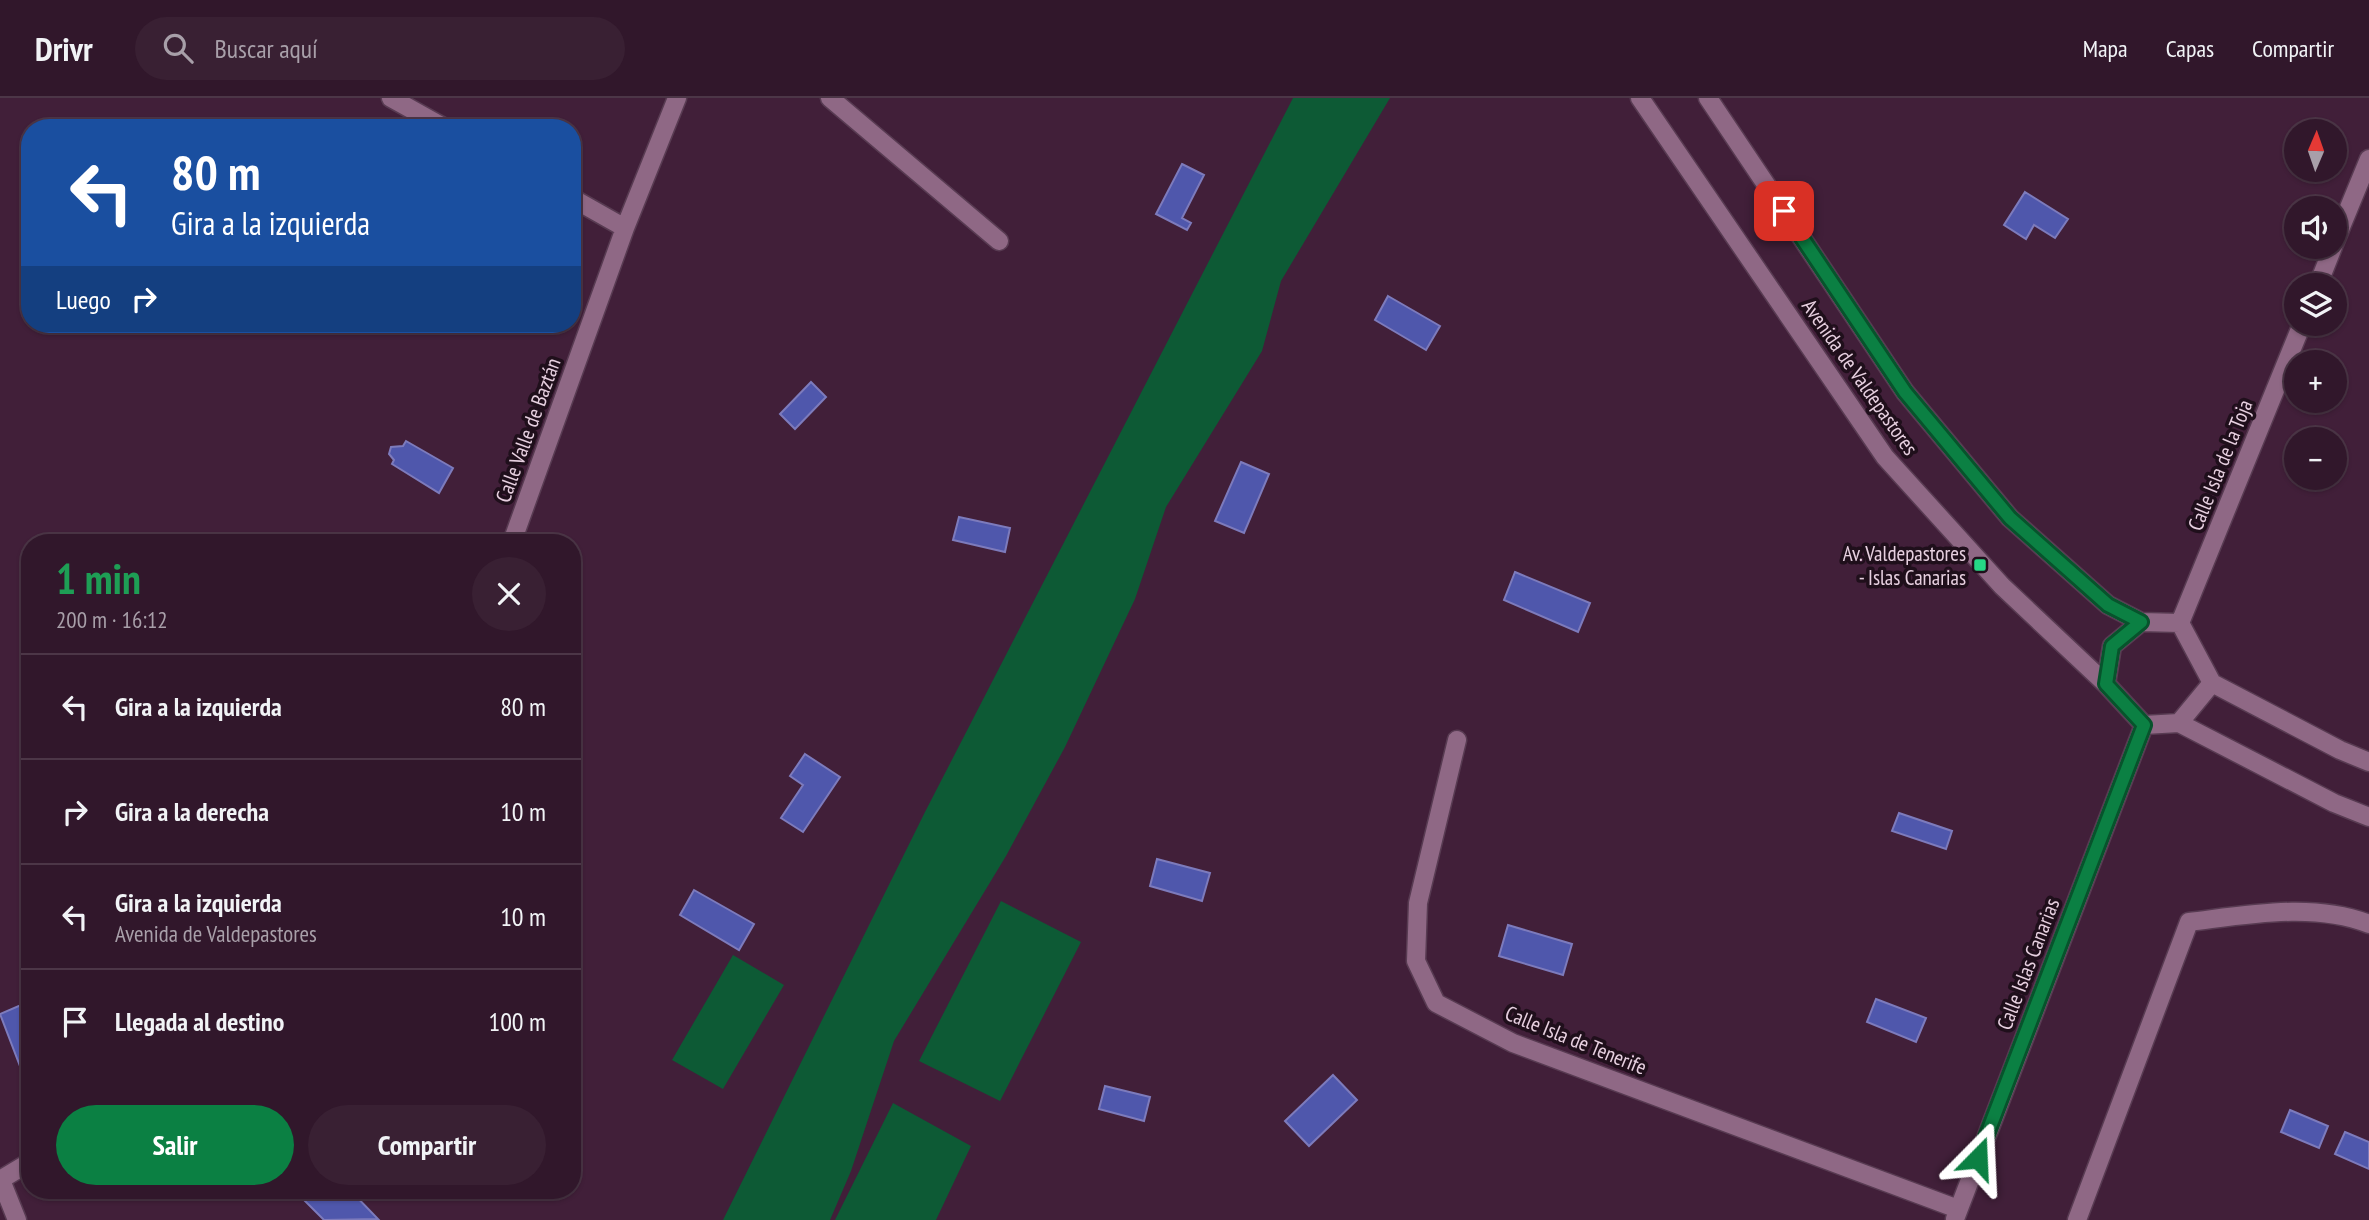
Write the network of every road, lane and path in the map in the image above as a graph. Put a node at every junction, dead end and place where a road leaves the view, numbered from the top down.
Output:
1 (391, 98) edge
2 (677, 98) edge
3 (830, 98) edge
4 (1640, 98) edge
5 (1708, 98) edge
6 (429, 119) edge
7 (2369, 159) edge
8 (581, 203) edge
9 (2347, 213) edge
10 (625, 228) junction
11 (999, 241) dead end
12 (2297, 336) edge
13 (515, 534) edge
14 (2141, 622) junction
15 (2180, 624) junction
16 (2212, 683) junction
17 (2106, 684) junction
18 (2179, 723) junction
19 (2144, 725) junction
20 (1457, 740) dead end
21 (2369, 762) edge
22 (2369, 817) edge
23 (2369, 924) edge
24 (21, 1168) edge
25 (1, 1180) edge
26 (1956, 1214) edge
27 (17, 1220) edge
28 (2077, 1220) edge

1 - 6 street
2 - 10 street, Calle Valle de Baztán
3 - 11 street
4 - 17 street, Avenida de Valdepastores
5 - 14 street, Avenida de Valdepastores
7 - 9 street
8 - 10 street
10 - 13 street, Calle Valle de Baztán
12 - 15 street, Calle Isla de la Toja
14 - 15 street
14 - 17 street
15 - 16 street
16 - 18 street
16 - 21 street
17 - 19 street
18 - 19 street
18 - 22 street
19 - 26 street, Calle Islas Canarias
20 - 26 street, Calle Isla de Tenerife
23 - 28 street
24 - 25 street
25 - 27 street

